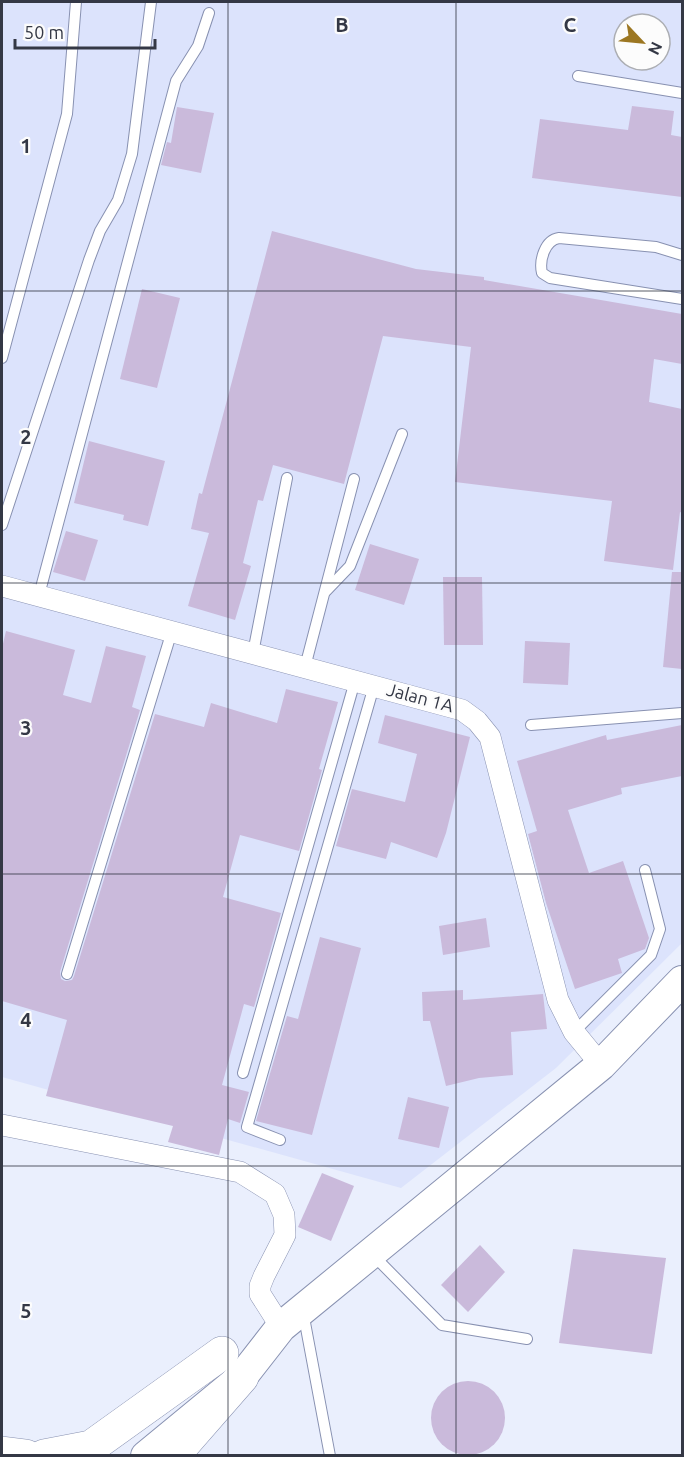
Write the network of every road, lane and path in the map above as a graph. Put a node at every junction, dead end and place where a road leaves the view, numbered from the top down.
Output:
1 (76, 2) edge
2 (150, 2) edge
3 (208, 13) dead end
4 (578, 76) dead end
5 (682, 93) edge
6 (682, 255) edge
7 (682, 299) edge
8 (2, 358) edge
9 (402, 434) dead end
10 (287, 478) dead end
11 (354, 479) dead end
12 (2, 525) edge
13 (2, 586) edge
14 (324, 593) junction
15 (39, 595) junction
16 (172, 631) junction
17 (254, 653) junction
18 (305, 668) junction
19 (364, 683) junction
20 (682, 714) edge
21 (531, 725) dead end
22 (645, 870) dead end
23 (67, 974) dead end
24 (682, 981) edge
25 (574, 1032) junction
26 (601, 1065) junction
27 (243, 1073) dead end
28 (2, 1125) edge
29 (279, 1140) dead end
30 (372, 1253) junction
31 (292, 1318) junction
32 (527, 1339) dead end
33 (232, 1365) junction
34 (2, 1453) edge
35 (26, 1455) edge
36 (45, 1455) edge
37 (104, 1455) edge
38 (146, 1455) edge
39 (173, 1455) edge
40 (330, 1455) edge

1 - 8 lane
2 - 12 lane
3 - 15 lane
4 - 5 lane
6 - 7 lane
9 - 14 lane
10 - 17 lane
11 - 14 lane
13 - 15 street, Jalan 1A
14 - 18 lane
15 - 16 street, Jalan 1A
16 - 17 street, Jalan 1A
16 - 23 lane
17 - 18 street, Jalan 1A
18 - 19 street, Jalan 1A
19 - 25 street, Jalan 1A
19 - 27 lane
19 - 29 lane
20 - 21 lane
22 - 25 lane
24 - 26 street
25 - 26 street, Jalan 1A
26 - 30 street
28 - 31 street
30 - 31 street
30 - 32 lane
31 - 33 street
31 - 40 lane
33 - 36 main road
33 - 37 street
33 - 38 street
33 - 39 main road
34 - 35 main road

